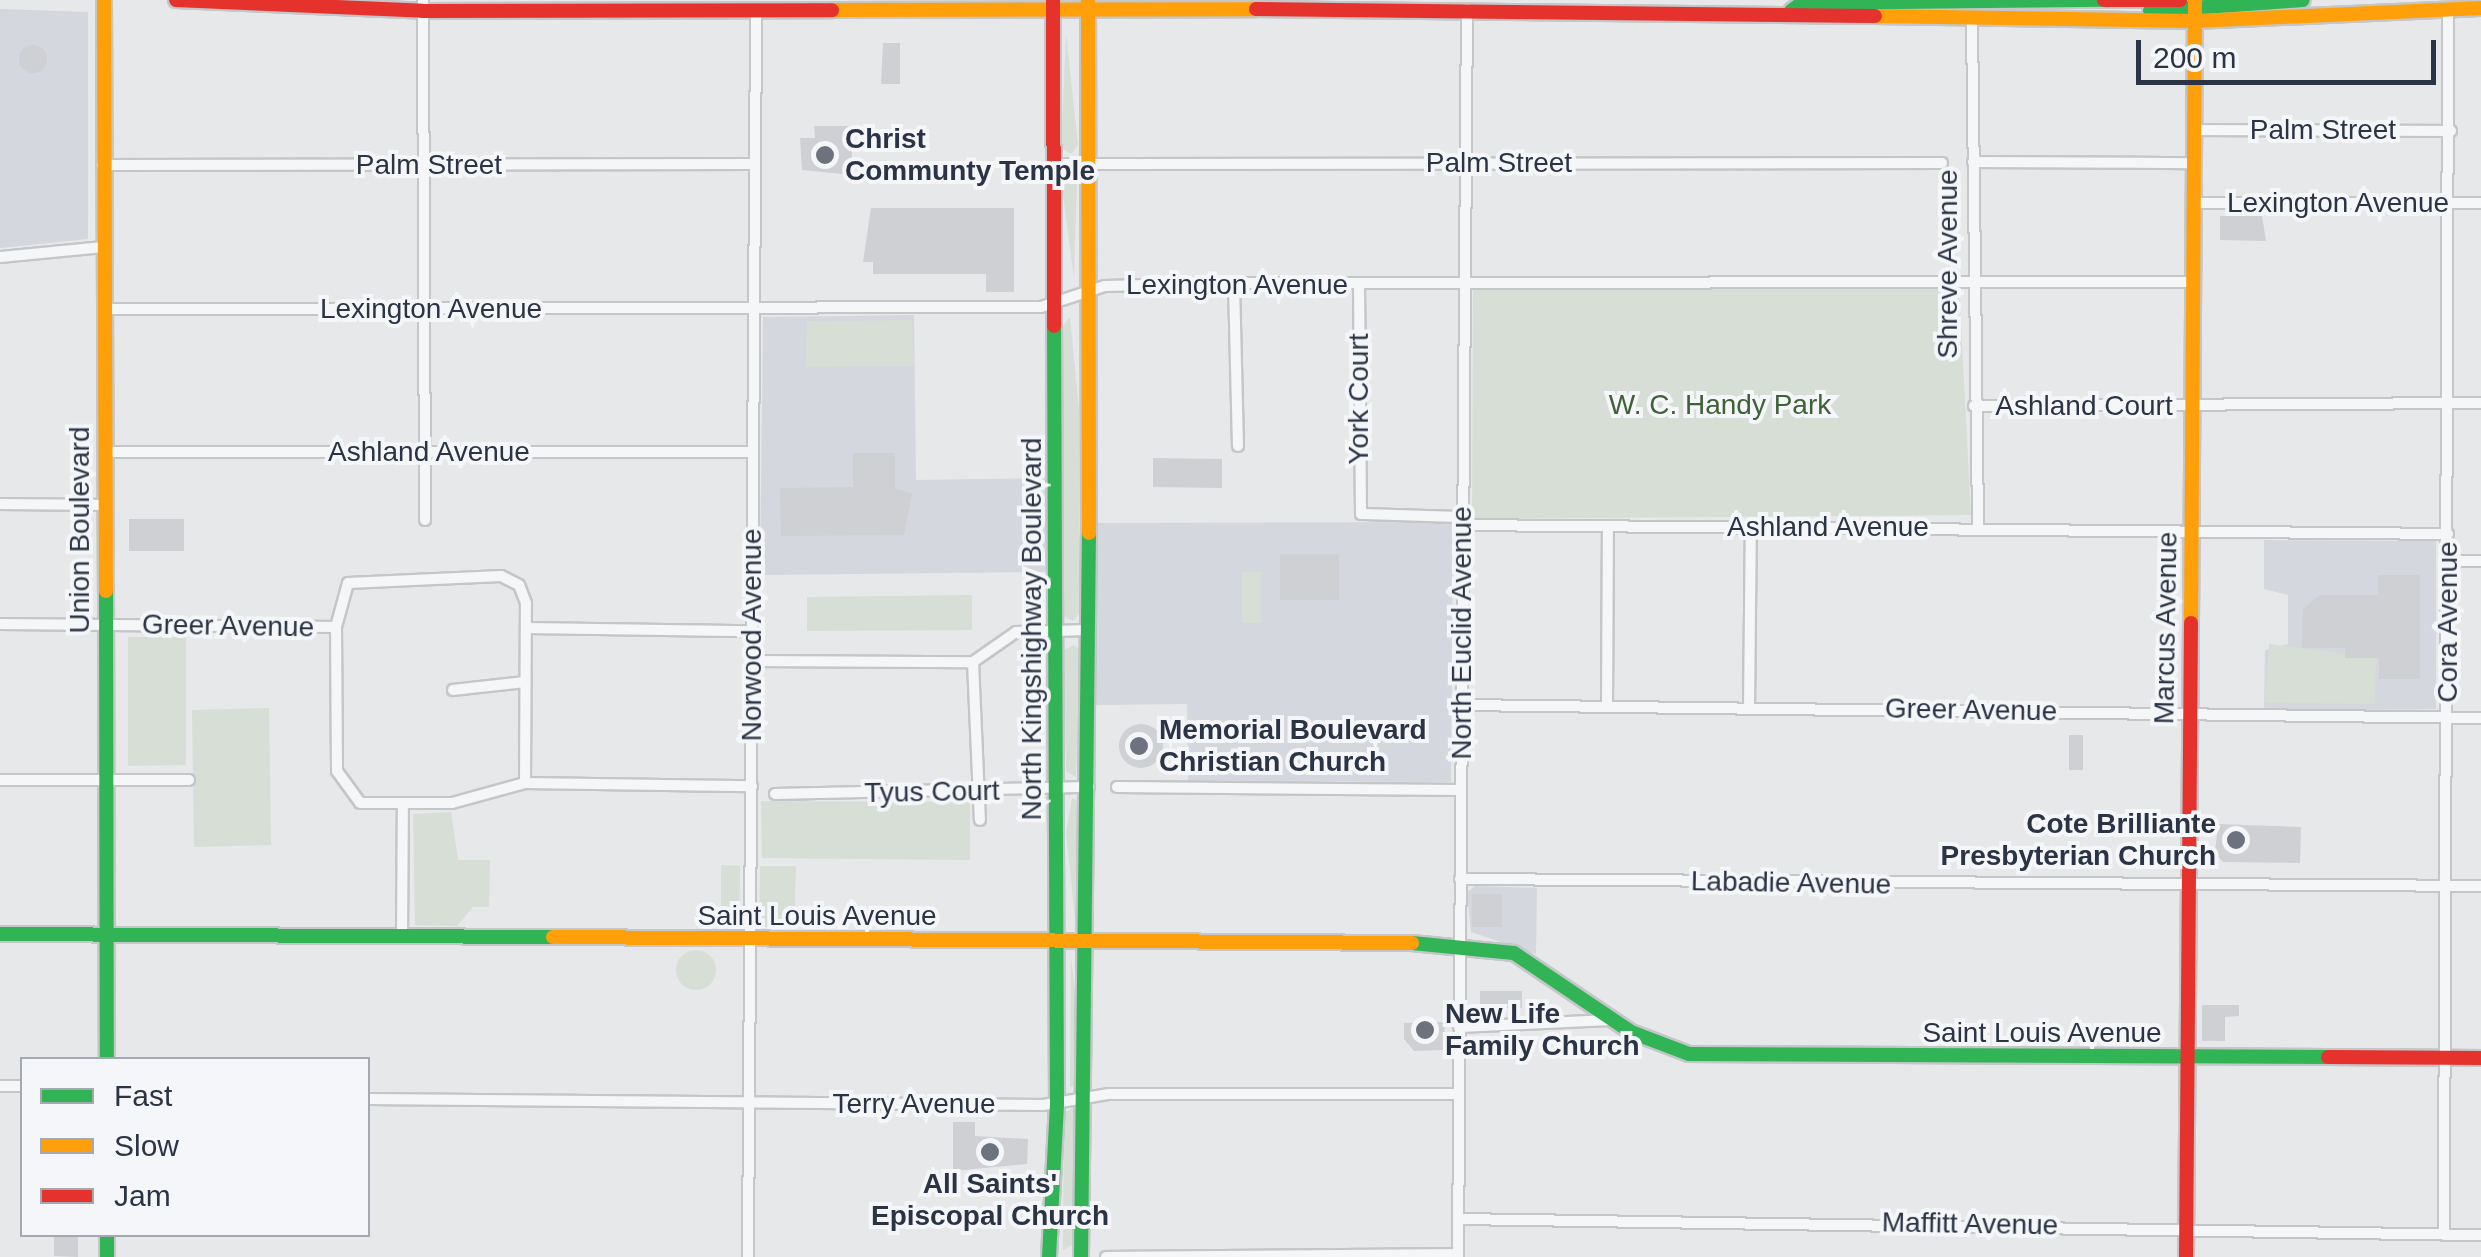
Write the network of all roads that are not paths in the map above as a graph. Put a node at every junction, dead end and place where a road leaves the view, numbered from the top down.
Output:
1 (104, 0) edge
2 (176, 0) edge
3 (2104, 0) edge
4 (2180, 0) edge
5 (2303, 0) edge
6 (2068, 2) edge
7 (1555, 5) edge
8 (424, 6) edge
9 (1053, 6) edge
10 (1087, 6) edge
11 (1973, 8) edge
12 (2481, 8) edge
13 (1467, 9) junction
14 (2448, 9) junction
15 (1791, 11) junction
16 (2195, 11) edge
17 (756, 12) junction
18 (2196, 130) junction
19 (2451, 131) junction
20 (1972, 162) junction
21 (1466, 163) junction
22 (1942, 163) dead end
23 (2194, 163) junction
24 (756, 164) junction
25 (1055, 164) junction
26 (1087, 164) junction
27 (102, 165) junction
28 (425, 165) junction
29 (2195, 203) junction
30 (2450, 203) junction
31 (2481, 203) edge
32 (104, 247) junction
33 (0, 256) edge
34 (1970, 282) junction
35 (2194, 282) junction
36 (1464, 283) junction
37 (1234, 284) junction
38 (1359, 284) junction
39 (1088, 291) junction
40 (1057, 302) junction
41 (104, 308) junction
42 (754, 308) junction
43 (424, 309) junction
44 (2449, 403) junction
45 (2481, 403) edge
46 (2194, 405) junction
47 (1974, 406) junction
48 (1238, 446) dead end
49 (104, 452) junction
50 (425, 452) junction
51 (753, 452) junction
52 (0, 504) edge
53 (105, 505) junction
54 (1361, 514) joint
55 (425, 520) dead end
56 (1462, 521) junction
57 (1608, 526) junction
58 (1751, 527) junction
59 (1978, 527) junction
60 (2193, 531) junction
61 (2448, 534) junction
62 (2448, 561) junction
63 (2481, 561) edge
64 (0, 624) edge
65 (105, 624) junction
66 (336, 627) junction
67 (527, 628) junction
68 (1056, 629) junction
69 (752, 630) junction
70 (1088, 630) junction
71 (753, 662) junction
72 (973, 662) junction
73 (525, 682) junction
74 (452, 690) dead end
75 (1461, 705) junction
76 (1607, 706) junction
77 (1750, 706) junction
78 (2190, 714) junction
79 (2447, 718) junction
80 (2481, 718) edge
81 (0, 780) edge
82 (188, 780) dead end
83 (106, 781) junction
84 (526, 783) junction
85 (752, 786) junction
86 (1089, 787) junction
87 (1118, 787) dead end
88 (1058, 788) junction
89 (1461, 790) junction
90 (978, 792) junction
91 (775, 794) dead end
92 (403, 803) junction
93 (980, 820) dead end
94 (1460, 879) junction
95 (2188, 886) junction
96 (2446, 886) junction
97 (2481, 886) edge
98 (0, 934) edge
99 (106, 934) junction
100 (402, 937) junction
101 (751, 941) junction
102 (1057, 942) junction
103 (1460, 942) junction
104 (1090, 944) junction
105 (1610, 1020) junction
106 (1460, 1027) junction
107 (107, 1057) edge
108 (2188, 1058) junction
109 (2445, 1058) junction
110 (2481, 1058) edge
111 (1459, 1094) junction
112 (1088, 1097) junction
113 (370, 1099) edge
114 (749, 1102) junction
115 (1057, 1103) junction
116 (1458, 1219) junction
117 (2186, 1231) junction
118 (2444, 1234) junction
119 (2481, 1236) edge
120 (1458, 1256) edge
121 (748, 1257) edge
122 (1048, 1257) edge
123 (1082, 1257) edge
124 (1106, 1257) edge
125 (2186, 1257) edge

1 - 27 main road, Union Boulevard
2 - 8 main road
3 - 4 main road
3 - 6 main road
5 - 16 main road
6 - 11 main road
7 - 13 main road
7 - 15 main road
8 - 17 main road
8 - 28 street
9 - 10 main road
9 - 17 main road
9 - 25 main road, North Kingshighway Boulevard
10 - 13 main road
10 - 26 main road, North Kingshighway Boulevard
11 - 15 main road
11 - 15 main road
11 - 16 main road
11 - 20 street, Shreve Avenue
12 - 14 main road
13 - 21 street, North Euclid Avenue
14 - 16 main road
14 - 19 street, Cora Avenue
16 - 18 main road, Marcus Avenue
17 - 24 street, Norwood Avenue
18 - 19 street, Palm Street
18 - 23 main road, Marcus Avenue
19 - 30 street, Cora Avenue
20 - 23 street
20 - 34 street, Shreve Avenue
21 - 22 street, Palm Street
21 - 26 street, Palm Street
21 - 36 street, North Euclid Avenue
23 - 29 main road, Marcus Avenue
24 - 28 street, Palm Street
24 - 42 street, Norwood Avenue
25 - 26 street, Palm Street
25 - 40 main road, North Kingshighway Boulevard
26 - 39 main road, North Kingshighway Boulevard
27 - 28 street, Palm Street
27 - 32 main road, Union Boulevard
28 - 43 street
29 - 30 street, Lexington Avenue
29 - 35 main road, Marcus Avenue
30 - 31 street, Lexington Avenue
30 - 44 street, Cora Avenue
32 - 33 street
32 - 41 main road, Union Boulevard
34 - 35 street, Lexington Avenue
34 - 36 street, Lexington Avenue
34 - 47 street, Shreve Avenue
35 - 46 main road, Marcus Avenue
36 - 38 street, Lexington Avenue
36 - 56 street, North Euclid Avenue
37 - 38 street, Lexington Avenue
37 - 39 street, Lexington Avenue
37 - 48 street
38 - 54 street, York Court
39 - 40 street, Lexington Avenue
39 - 70 main road, North Kingshighway Boulevard
40 - 42 street, Lexington Avenue
40 - 68 main road, North Kingshighway Boulevard
41 - 43 street, Lexington Avenue
41 - 49 main road, Union Boulevard
42 - 43 street, Lexington Avenue
42 - 51 street, Norwood Avenue
43 - 50 street
44 - 45 street
44 - 46 street
44 - 61 street, Cora Avenue
46 - 47 street, Ashland Court
46 - 60 main road, Marcus Avenue
47 - 59 street, Shreve Avenue
49 - 50 street, Ashland Avenue
49 - 53 main road, Union Boulevard
50 - 51 street, Ashland Avenue
50 - 55 street
51 - 69 street, Norwood Avenue
52 - 53 street
53 - 65 main road, Union Boulevard
54 - 56 street, Ashland Avenue
56 - 57 street, Ashland Avenue
56 - 75 street, North Euclid Avenue
57 - 58 street, Ashland Avenue
57 - 76 street
58 - 59 street, Ashland Avenue
58 - 77 street
59 - 60 street, Ashland Avenue
60 - 61 street, Ashland Avenue
60 - 78 main road, Marcus Avenue
61 - 62 street, Cora Avenue
62 - 63 street
62 - 79 street, Cora Avenue
64 - 65 street, Greer Avenue
65 - 66 street, Greer Avenue
65 - 83 main road, Union Boulevard
66 - 67 street
66 - 92 street
67 - 69 street
67 - 73 street
68 - 70 street
68 - 72 street
68 - 88 main road, North Kingshighway Boulevard
69 - 71 street, Norwood Avenue
70 - 86 main road, North Kingshighway Boulevard
71 - 72 street
71 - 85 street, Norwood Avenue
72 - 90 street
73 - 74 street
73 - 84 street
75 - 76 street, Greer Avenue
75 - 89 street, North Euclid Avenue
76 - 77 street, Greer Avenue
77 - 78 street, Greer Avenue
78 - 79 street, Greer Avenue
78 - 95 main road, Marcus Avenue
79 - 80 street, Greer Avenue
79 - 96 street, Cora Avenue
81 - 83 street
82 - 83 street
83 - 99 main road, Union Boulevard
84 - 85 street
84 - 92 street
85 - 101 street, Norwood Avenue
86 - 88 street, Tyus Court
86 - 104 main road, North Kingshighway Boulevard
87 - 89 street
88 - 90 street, Tyus Court
88 - 102 main road, North Kingshighway Boulevard
89 - 94 street, North Euclid Avenue
90 - 91 street, Tyus Court
90 - 93 street
92 - 100 street
94 - 95 street, Labadie Avenue
94 - 103 street, North Euclid Avenue
95 - 96 street, Labadie Avenue
95 - 108 main road, Marcus Avenue
96 - 97 street, Labadie Avenue
96 - 109 street, Cora Avenue
98 - 99 main road, Saint Louis Avenue
99 - 100 main road, Saint Louis Avenue
99 - 107 main road, Union Boulevard
100 - 101 main road, Saint Louis Avenue
101 - 102 main road, Saint Louis Avenue
101 - 114 street, Norwood Avenue
102 - 104 main road, Saint Louis Avenue
102 - 115 main road, North Kingshighway Boulevard
103 - 104 main road, Saint Louis Avenue
103 - 105 main road, Saint Louis Avenue
103 - 106 street, North Euclid Avenue
104 - 112 main road, North Kingshighway Boulevard
105 - 106 street
105 - 108 main road, Saint Louis Avenue
106 - 111 street, North Euclid Avenue
108 - 109 main road, Saint Louis Avenue
108 - 117 main road, Marcus Avenue
109 - 110 main road, Saint Louis Avenue
109 - 118 street, Cora Avenue
111 - 112 street, Terry Avenue
111 - 116 street, North Euclid Avenue
112 - 115 street, Terry Avenue
112 - 123 main road, North Kingshighway Boulevard
113 - 114 street, Terry Avenue
114 - 115 street, Terry Avenue
114 - 121 street, Norwood Avenue
115 - 122 main road, North Kingshighway Boulevard
116 - 117 street, Maffitt Avenue
116 - 120 street, North Euclid Avenue
117 - 118 street, Maffitt Avenue
117 - 125 main road, Marcus Avenue
118 - 119 street, Maffitt Avenue
120 - 124 street

